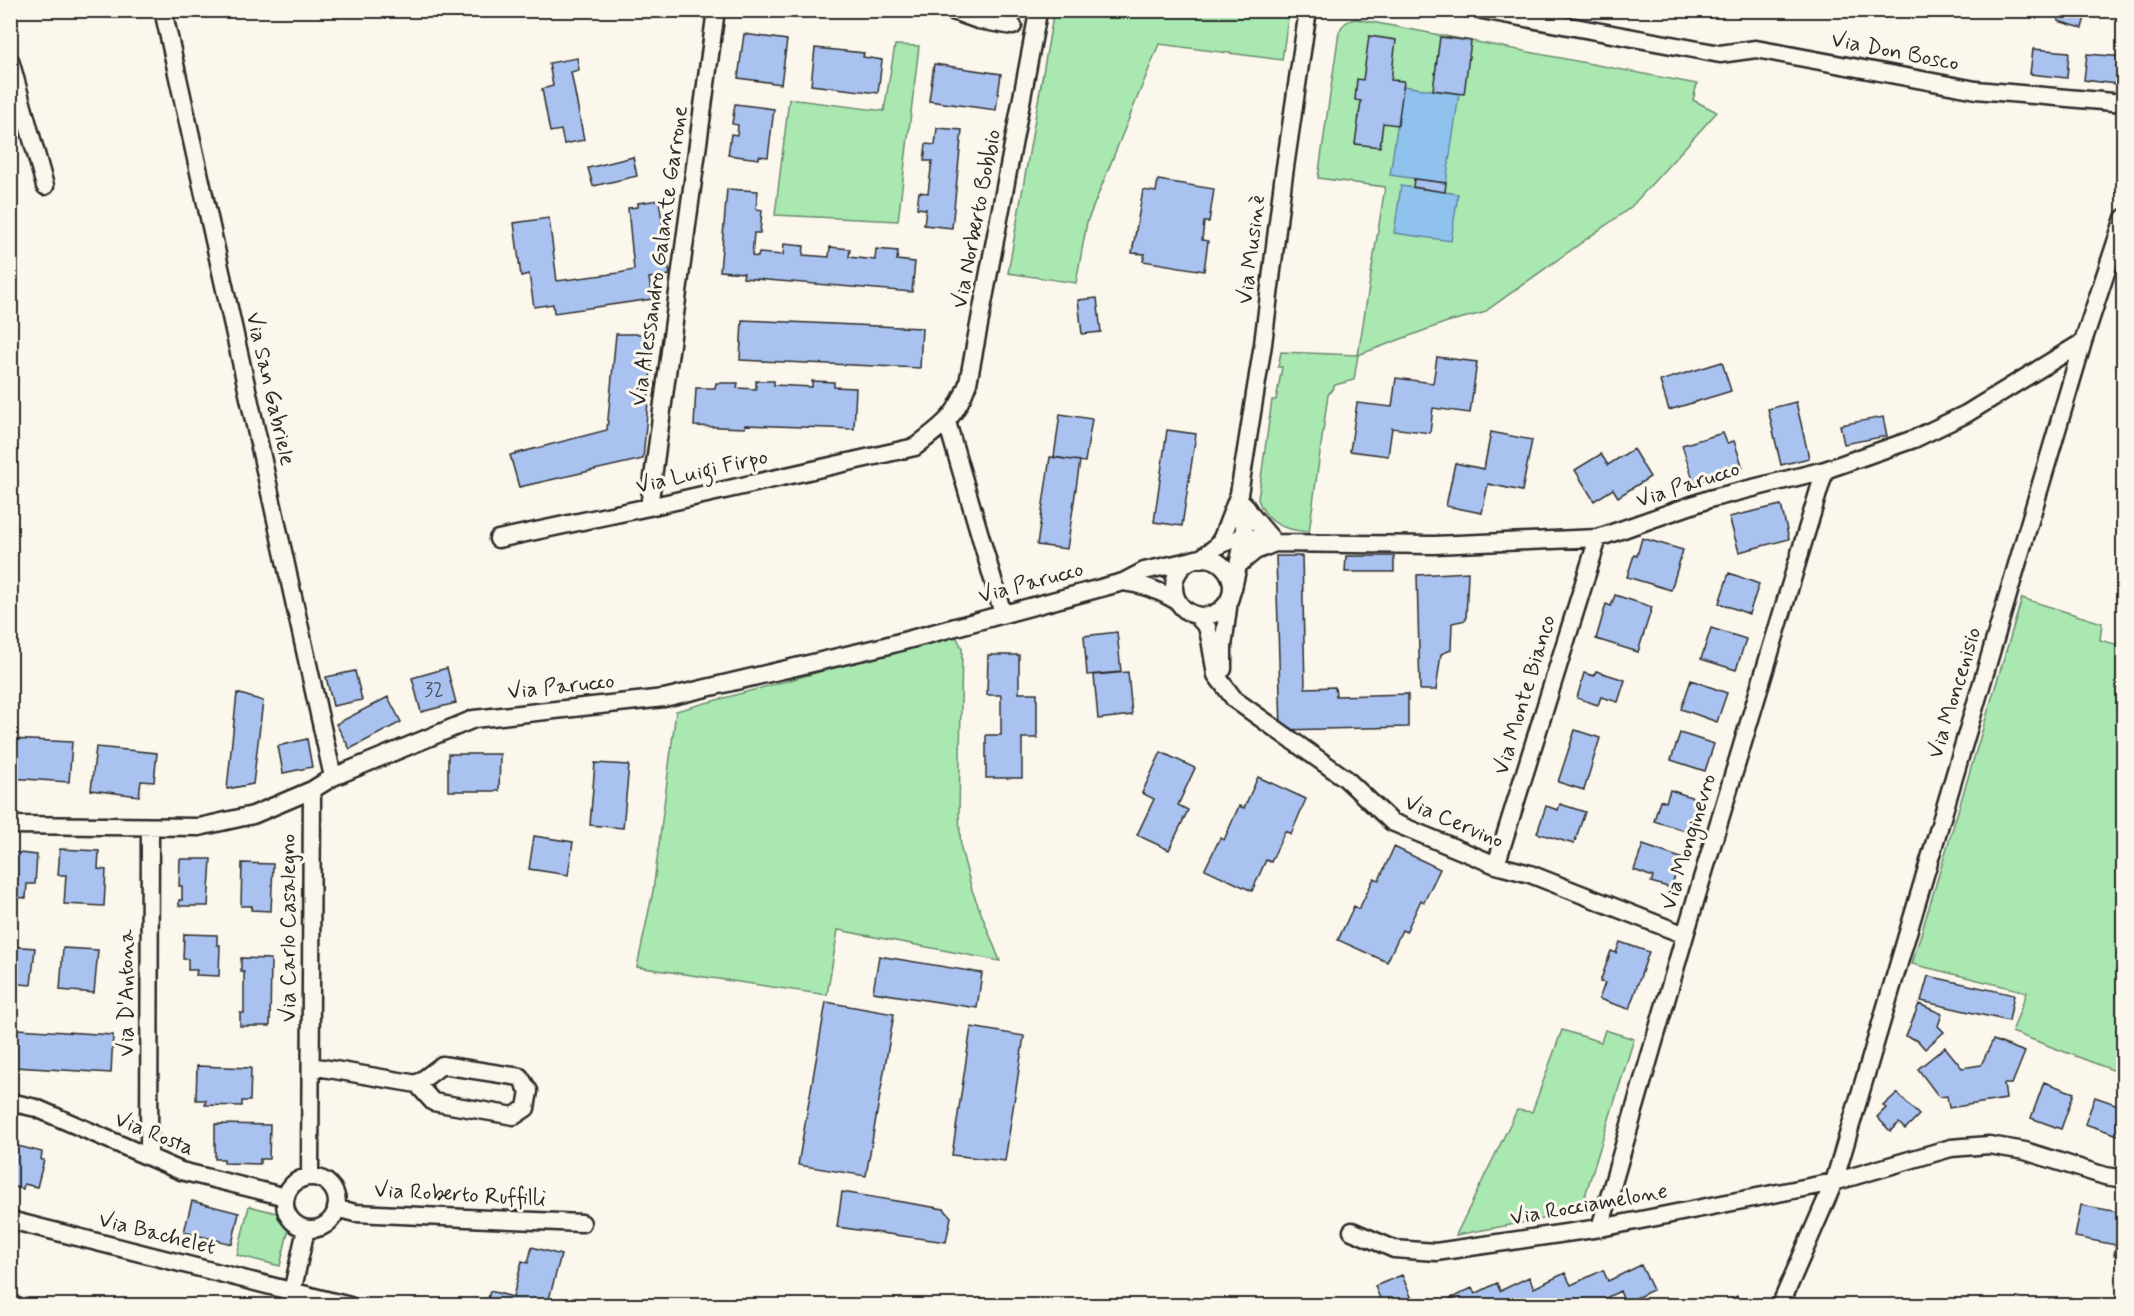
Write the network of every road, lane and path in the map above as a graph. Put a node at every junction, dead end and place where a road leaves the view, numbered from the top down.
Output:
1 (163, 10) edge
2 (716, 10) edge
3 (950, 10) edge
4 (992, 10) edge
5 (1308, 10) edge
6 (1482, 10) edge
7 (1040, 14) edge
8 (1013, 26) junction
9 (10, 60) edge
10 (2124, 102) edge
11 (45, 186) dead end
12 (2124, 218) edge
13 (2083, 342) junction
14 (947, 422) junction
15 (915, 447) joint
16 (1825, 470) junction
17 (1239, 494) junction
18 (649, 507) junction
19 (1244, 538) junction
20 (1598, 538) junction
21 (498, 539) dead end
22 (1275, 543) junction
23 (1216, 547) junction
24 (1197, 559) junction
25 (1237, 566) junction
26 (1123, 582) junction
27 (1231, 594) junction
28 (1177, 601) junction
29 (1003, 614) junction
30 (1197, 616) junction
31 (1234, 700) junction
32 (333, 777) junction
33 (312, 790) junction
34 (10, 825) edge
35 (150, 828) junction
36 (1496, 865) junction
37 (1684, 935) junction
38 (311, 1066) junction
39 (417, 1084) junction
40 (10, 1102) edge
41 (149, 1157) junction
42 (310, 1177) junction
43 (2124, 1179) edge
44 (1834, 1182) junction
45 (285, 1197) junction
46 (336, 1208) junction
47 (10, 1220) edge
48 (582, 1223) dead end
49 (1600, 1228) junction
50 (306, 1229) junction
51 (1352, 1231) dead end
52 (290, 1298) edge
53 (350, 1305) edge
54 (1779, 1305) edge

1 - 32 street, Via San Gabriele
2 - 18 street, Via Alessandro Galante Garrone
3 - 8 street
4 - 8 street
5 - 17 street, Via Musinè
6 - 10 street, Via Don Bosco
7 - 8 street
7 - 14 street, Via Norberto Bobbio
9 - 11 street
12 - 13 street, Via Moncenisio
13 - 16 street, Via Parucco
13 - 44 street, Via Moncenisio
14 - 15 street, Via Norberto Bobbio
14 - 29 street
15 - 18 street, Via Luigi Firpo
16 - 20 street, Via Parucco
16 - 37 street, Via Monginevro
17 - 19 street
17 - 22 street
17 - 23 street
18 - 21 street, Via Luigi Firpo
19 - 22 street, Via Parucco
19 - 23 street
19 - 25 street
20 - 22 street, Via Parucco
20 - 36 street, Via Monte Bianco
22 - 25 street
23 - 24 street
24 - 26 street, Via Parucco
24 - 27 street
24 - 28 street
25 - 27 street
26 - 28 street
26 - 29 street, Via Parucco
27 - 30 street
27 - 31 street
28 - 30 street
29 - 32 street, Via Parucco
30 - 31 street, Via Cervino
31 - 36 street, Via Cervino
32 - 33 street, Via Parucco
33 - 35 street, Via Parucco
33 - 38 street, Via Carlo Casalegno
34 - 35 street, Via Parucco
35 - 41 street, Via D'Antona
36 - 37 street, Via Cervino
37 - 49 street, Via Monginevro
38 - 39 street
38 - 42 street, Via Carlo Casalegno
39 - 39 street
40 - 41 street, Via Rosta
41 - 45 street, Via Rosta
42 - 45 street
42 - 46 street
43 - 44 street, Via Rocciamelone
44 - 49 street, Via Rocciamelone
44 - 54 street, Via Moncenisio
45 - 50 street
46 - 48 street, Via Roberto Ruffilli
46 - 50 street
47 - 52 street, Via Bachelet
49 - 51 street, Via Rocciamelone
50 - 52 street
52 - 53 street, Via Bachelet

